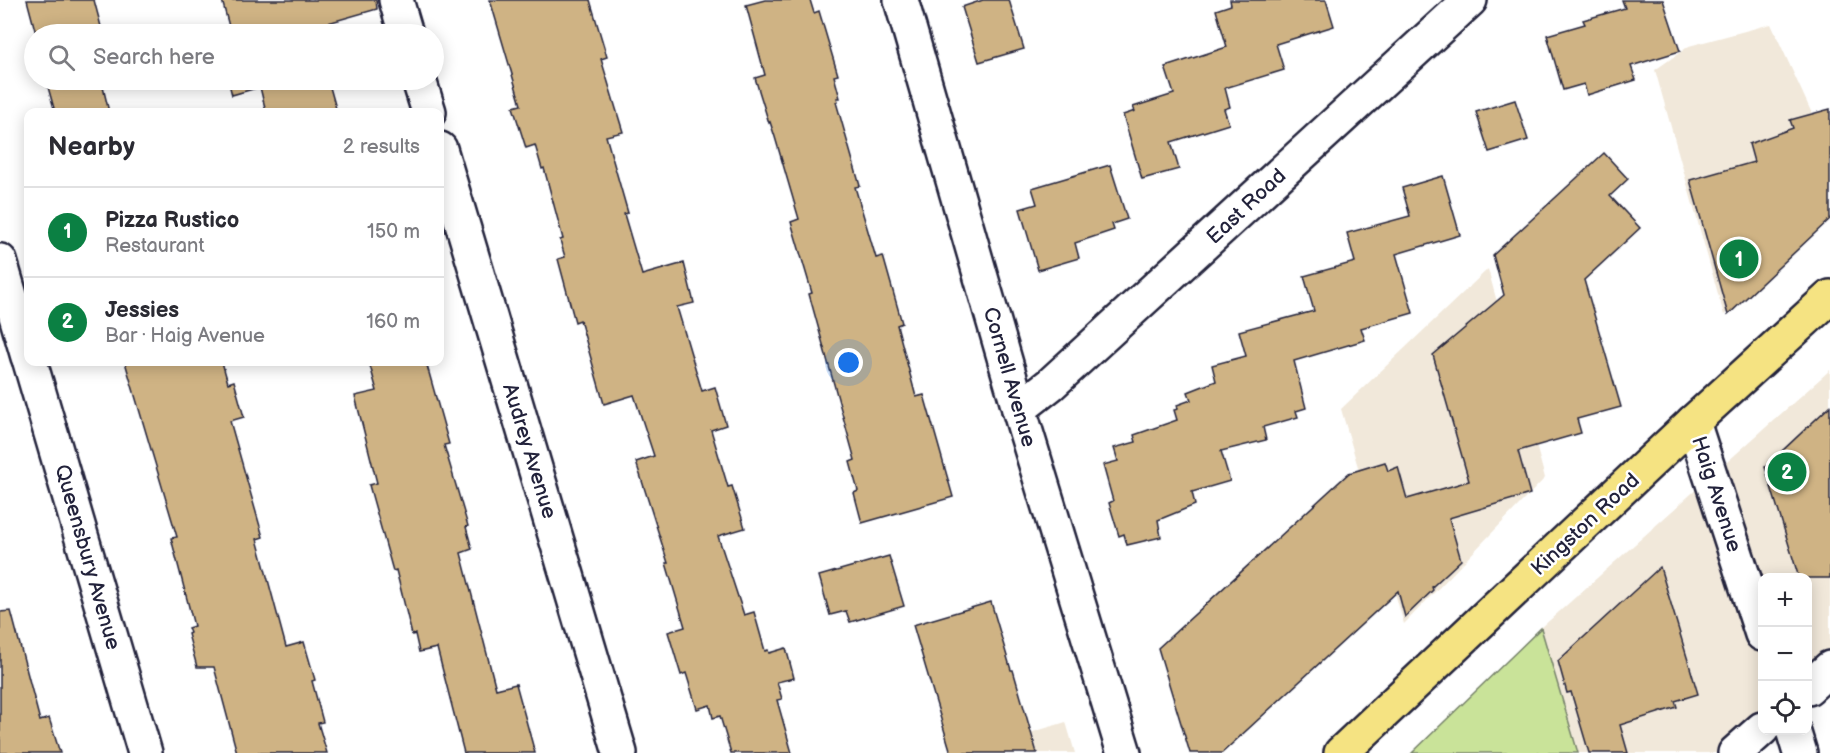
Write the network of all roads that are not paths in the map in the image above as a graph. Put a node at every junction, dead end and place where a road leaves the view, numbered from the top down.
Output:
1 (396, 0) edge
2 (901, 0) edge
3 (1470, 0) edge
4 (403, 24) edge
5 (422, 90) edge
6 (428, 108) edge
7 (444, 162) edge
8 (0, 261) edge
9 (1830, 297) edge
10 (24, 343) edge
11 (31, 366) edge
12 (1019, 409) junction
13 (1693, 422) junction
14 (1760, 627) edge
15 (1830, 668) edge
16 (1812, 684) edge
17 (1758, 733) edge
18 (1795, 735) edge
19 (146, 753) edge
20 (620, 753) edge
21 (1124, 753) edge
22 (1341, 753) edge
23 (1735, 753) edge
24 (1800, 753) edge

1 - 4 street
2 - 12 street, Cornell Avenue
3 - 12 street, East Road
5 - 6 street
7 - 20 street, Audrey Avenue
8 - 10 street
9 - 13 main road, Kingston Road
11 - 19 street, Queensbury Avenue
12 - 21 street, Cornell Avenue
13 - 14 street, Haig Avenue
13 - 22 main road, Kingston Road
15 - 16 street
17 - 23 street
18 - 24 street

